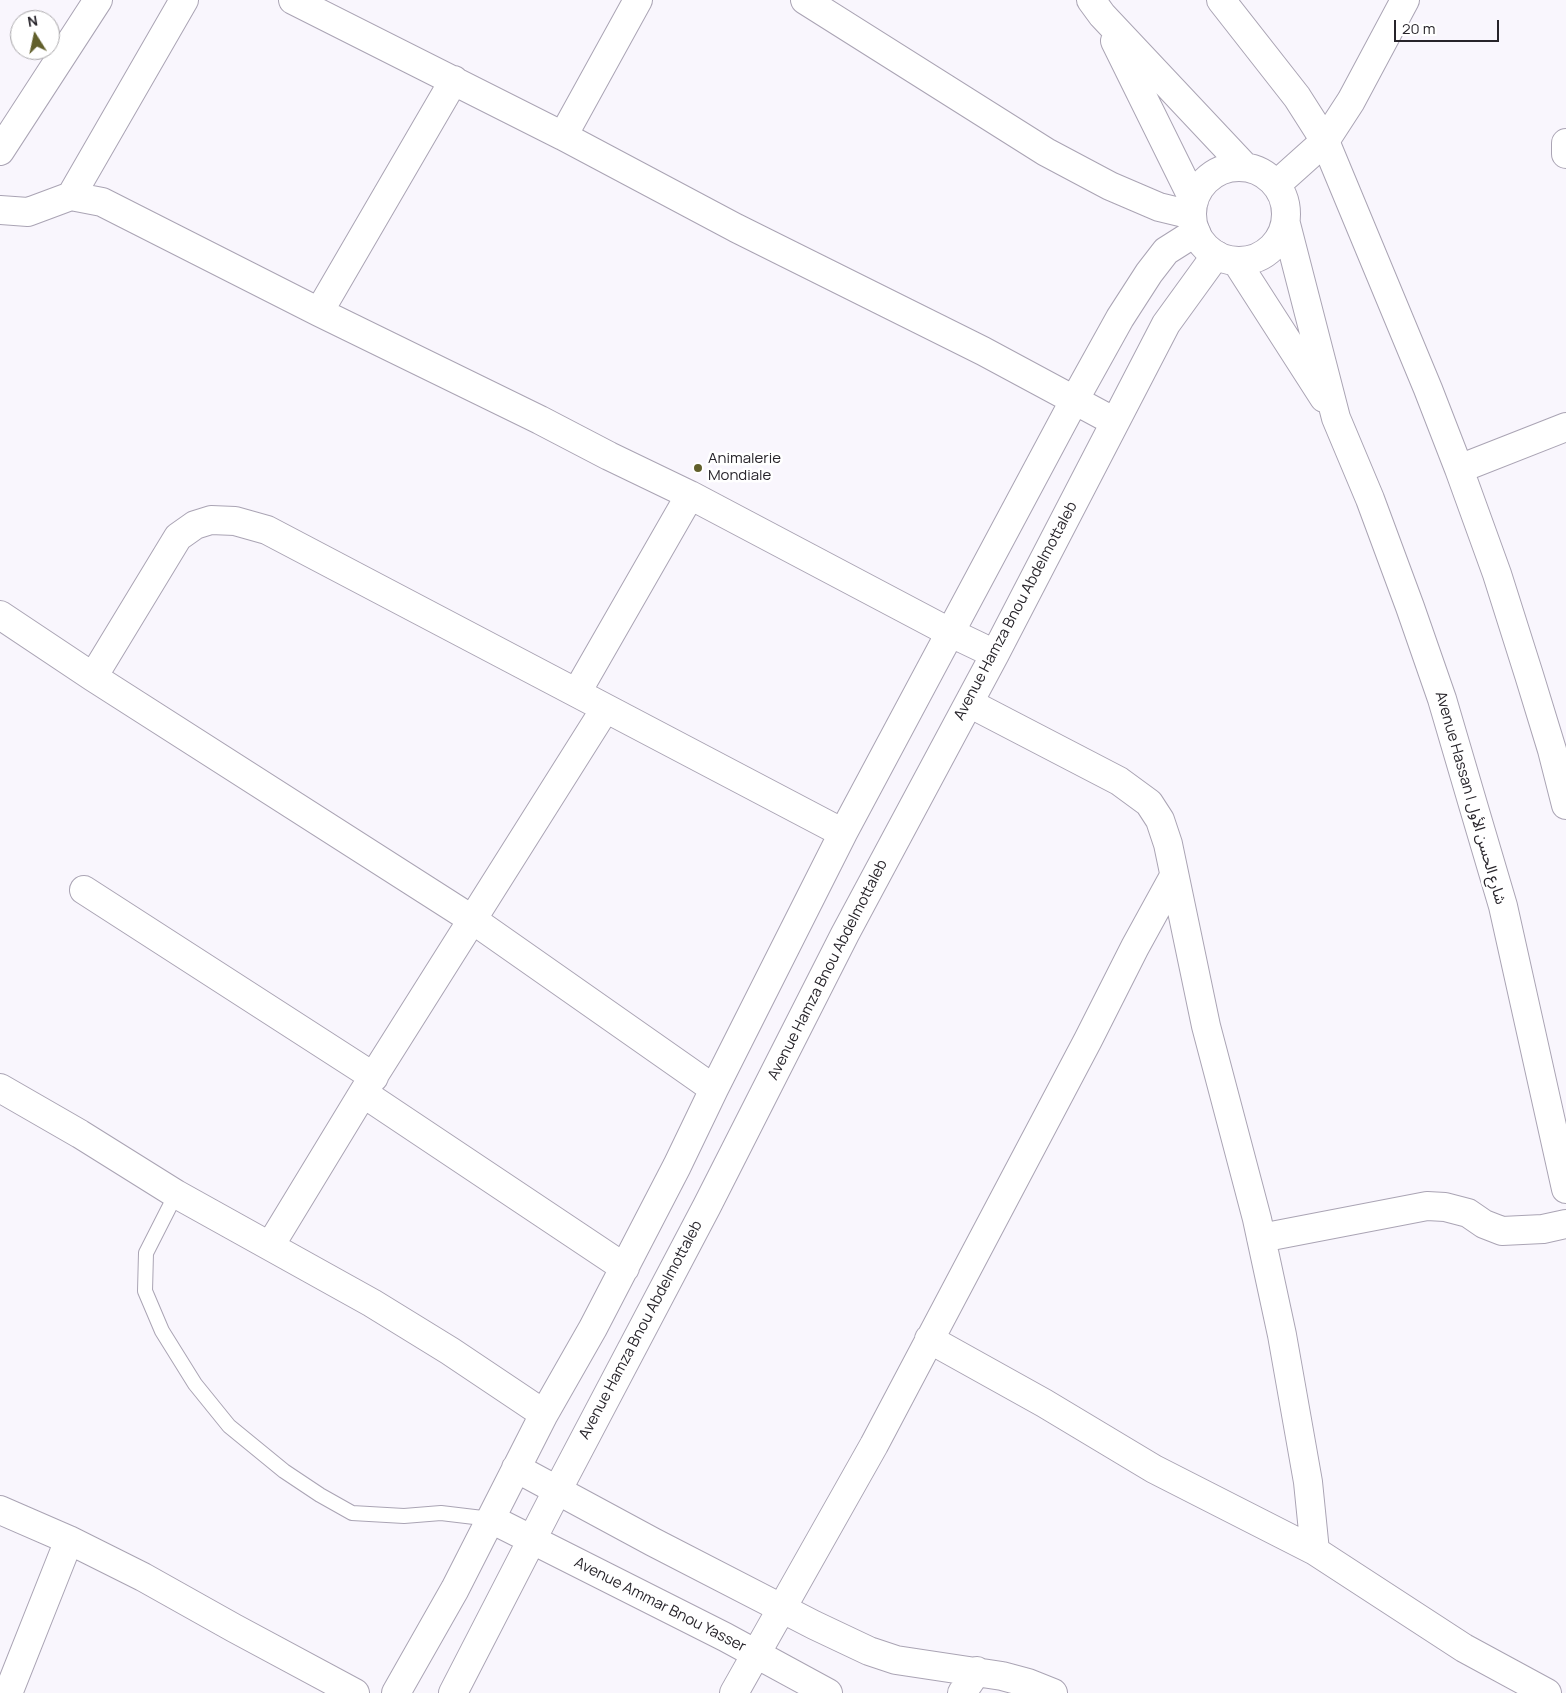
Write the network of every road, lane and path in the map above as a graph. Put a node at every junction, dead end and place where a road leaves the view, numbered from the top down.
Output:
1 (98, 0) edge
2 (184, 0) edge
3 (293, 0) edge
4 (638, 0) edge
5 (805, 0) edge
6 (1221, 0) edge
7 (1406, 0) edge
8 (1096, 7) edge
9 (454, 80) junction
10 (564, 136) junction
11 (1325, 141) junction
12 (1566, 143) edge
13 (0, 151) edge
14 (1566, 154) edge
15 (1245, 167) junction
16 (1277, 184) junction
17 (71, 196) junction
18 (0, 210) edge
19 (1194, 216) junction
20 (1286, 224) junction
21 (1226, 258) junction
22 (319, 312) junction
23 (1074, 399) junction
24 (1336, 418) junction
25 (1115, 422) junction
26 (1566, 426) edge
27 (1459, 469) junction
28 (690, 495) junction
29 (0, 615) edge
30 (951, 633) junction
31 (994, 654) junction
32 (93, 677) junction
33 (577, 692) junction
34 (968, 703) junction
35 (605, 708) junction
36 (1566, 805) edge
37 (844, 833) junction
38 (1174, 876) junction
39 (84, 890) dead end
40 (473, 920) junction
41 (368, 1085) junction
42 (0, 1088) edge
43 (714, 1089) junction
44 (1566, 1189) edge
45 (176, 1194) junction
46 (1566, 1224) edge
47 (1261, 1238) junction
48 (270, 1246) junction
49 (625, 1268) junction
50 (929, 1339) junction
51 (544, 1414) junction
52 (516, 1468) junction
53 (557, 1491) junction
54 (0, 1510) edge
55 (491, 1519) junction
56 (532, 1539) junction
57 (69, 1540) junction
58 (1315, 1551) junction
59 (781, 1608) junction
60 (756, 1654) junction
61 (969, 1682) edge
62 (8, 1691) edge
63 (355, 1693) edge
64 (396, 1693) edge
65 (453, 1693) edge
66 (734, 1693) edge
67 (828, 1693) edge
68 (1053, 1693) edge
69 (1547, 1693) edge

1 - 13 street
2 - 17 street
3 - 9 street
4 - 10 street
5 - 19 street
6 - 11 street
7 - 11 street
8 - 15 street
8 - 19 street
9 - 10 street
9 - 22 street
10 - 23 street
11 - 16 street
11 - 27 street
12 - 14 street
15 - 16 street
15 - 19 street
16 - 20 street
17 - 18 street
17 - 22 street
19 - 21 street
19 - 23 street
20 - 21 street
20 - 24 street, Avenue Hassan I شارع الحسن الأول
21 - 24 street, Avenue Hassan I شارع الحسن الأول
21 - 25 street, Avenue Hamza Bnou Abdelmottaleb
22 - 28 street
23 - 25 street
23 - 30 street
24 - 44 street, Avenue Hassan I شارع الحسن الأول
25 - 31 street, Avenue Hamza Bnou Abdelmottaleb
26 - 27 street
27 - 36 street
28 - 30 street
28 - 33 street
29 - 32 street
30 - 31 street
30 - 37 street
31 - 34 street, Avenue Hamza Bnou Abdelmottaleb
32 - 33 street
32 - 40 street
33 - 35 street
34 - 38 street
34 - 53 street, Avenue Hamza Bnou Abdelmottaleb
35 - 37 street
35 - 40 street
37 - 43 street
38 - 47 street
38 - 50 street
39 - 41 street
40 - 41 street
40 - 43 street
41 - 48 street
41 - 49 street
42 - 45 street
43 - 49 street
45 - 48 street
45 - 55 lane
46 - 47 street
47 - 58 street
48 - 51 street
49 - 51 street
50 - 58 street
50 - 59 street
51 - 52 street
52 - 53 street
52 - 55 street
53 - 56 street, Avenue Hamza Bnou Abdelmottaleb
53 - 59 street
54 - 57 street
55 - 56 street, Avenue Ammar Bnou Yasser
55 - 64 street
56 - 60 street, Avenue Ammar Bnou Yasser
56 - 65 street, Avenue Hamza Bnou Abdelmottaleb
57 - 62 street
57 - 63 street
58 - 69 street
59 - 60 street
59 - 61 street
60 - 66 street
60 - 67 street, Avenue Ammar Bnou Yasser
61 - 68 street

